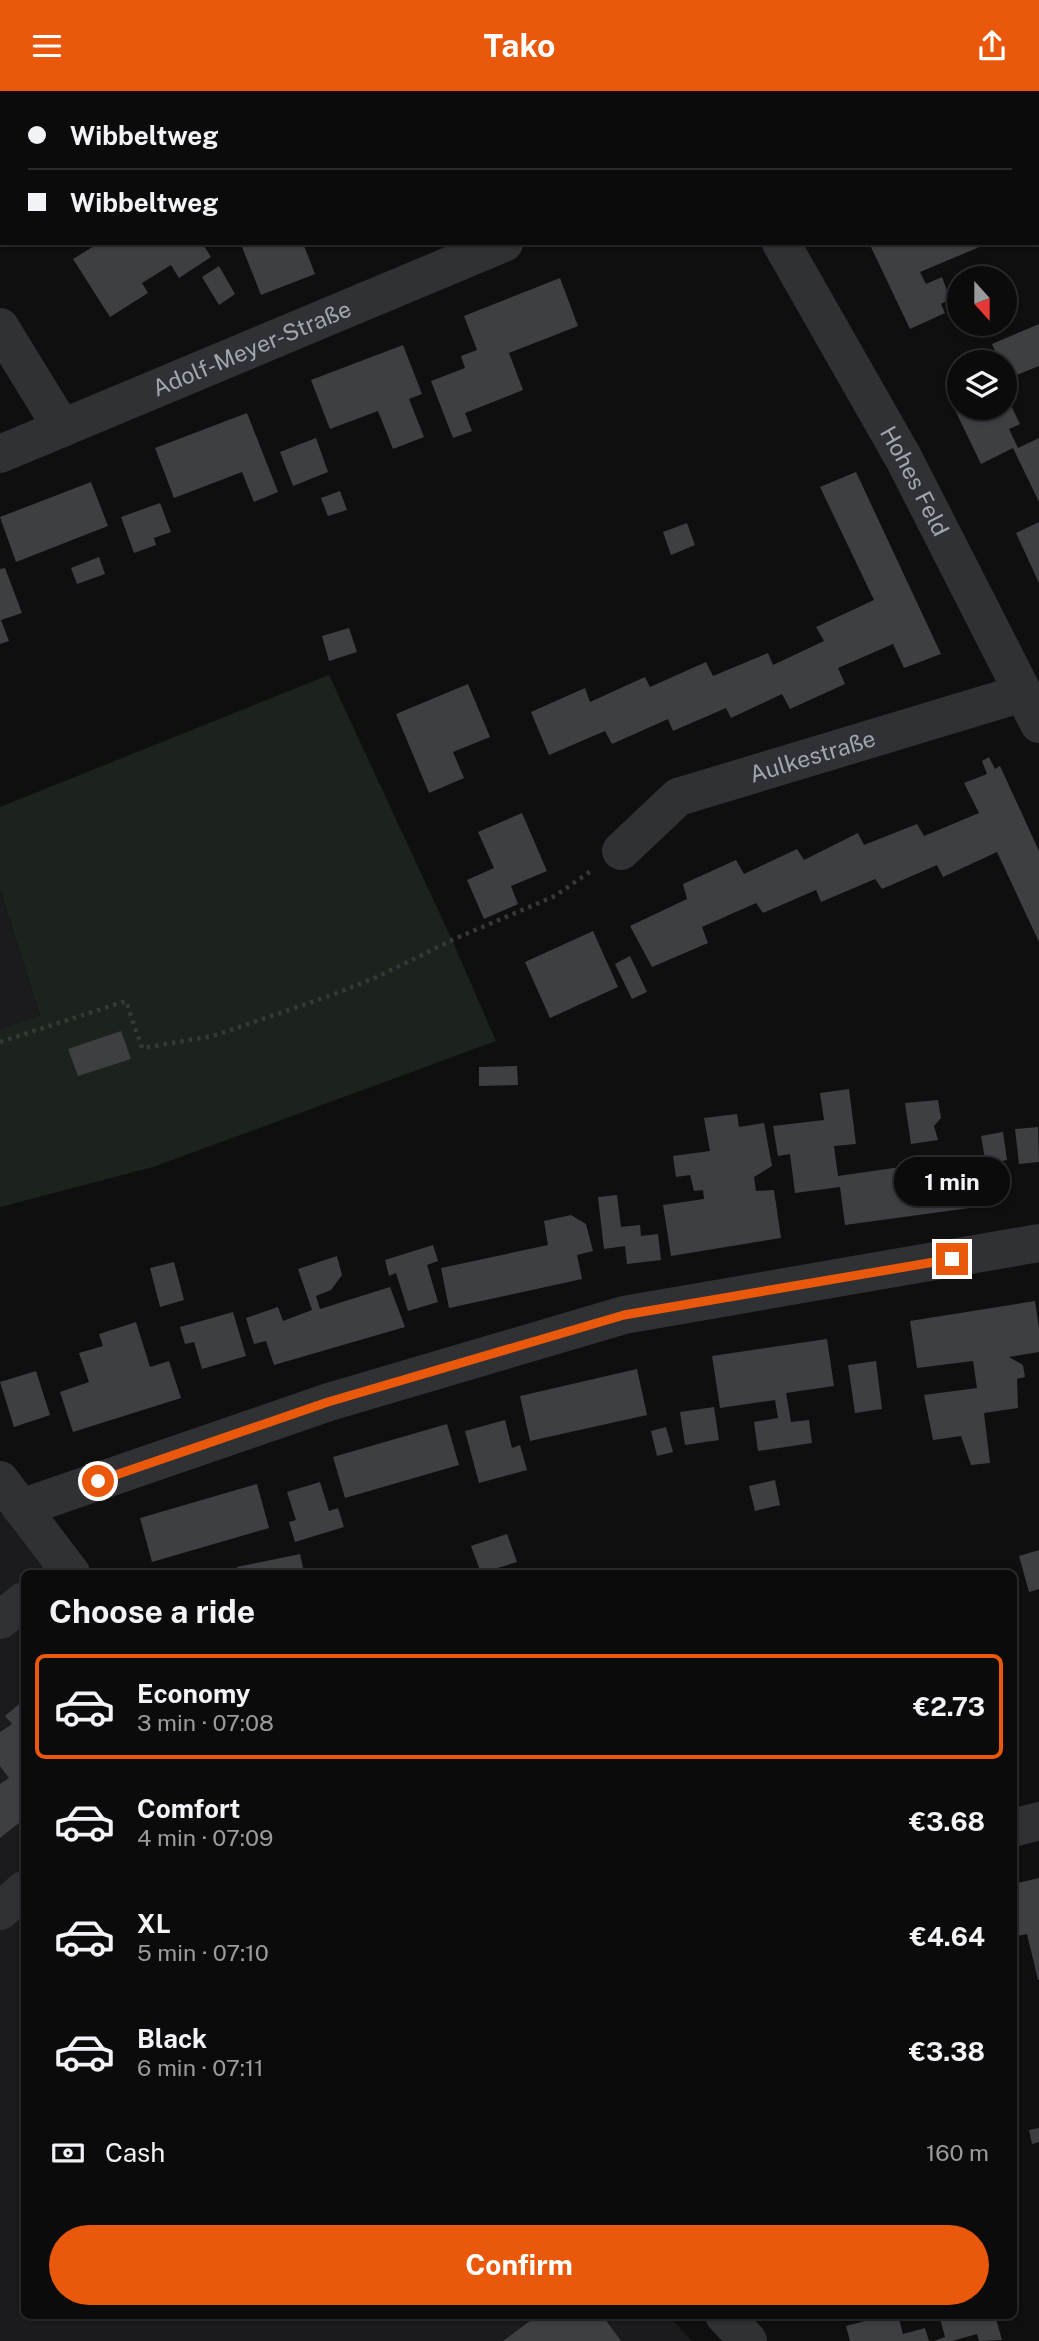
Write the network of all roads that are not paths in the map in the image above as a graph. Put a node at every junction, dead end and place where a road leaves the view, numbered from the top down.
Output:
1 (499, 245) edge
2 (782, 245) edge
3 (0, 327) edge
4 (62, 428) junction
5 (0, 454) edge
6 (1031, 708) edge
7 (621, 851) road end
8 (1039, 1243) edge
9 (11, 1494) edge
10 (65, 1570) edge
11 (21, 1604) edge
12 (0, 1621) edge
13 (1039, 1822) edge
14 (1017, 1827) edge
15 (21, 1892) edge
16 (0, 1910) edge
17 (728, 2319) edge
18 (748, 2341) edge

1 - 4 street, Adolf-Meyer-Straße
2 - 6 street, Hohes Feld
3 - 4 street
4 - 5 street, Adolf-Meyer-Straße
6 - 7 street, Aulkestraße
8 - 9 street
9 - 10 street
11 - 12 street
13 - 14 street
15 - 16 street
17 - 18 street

